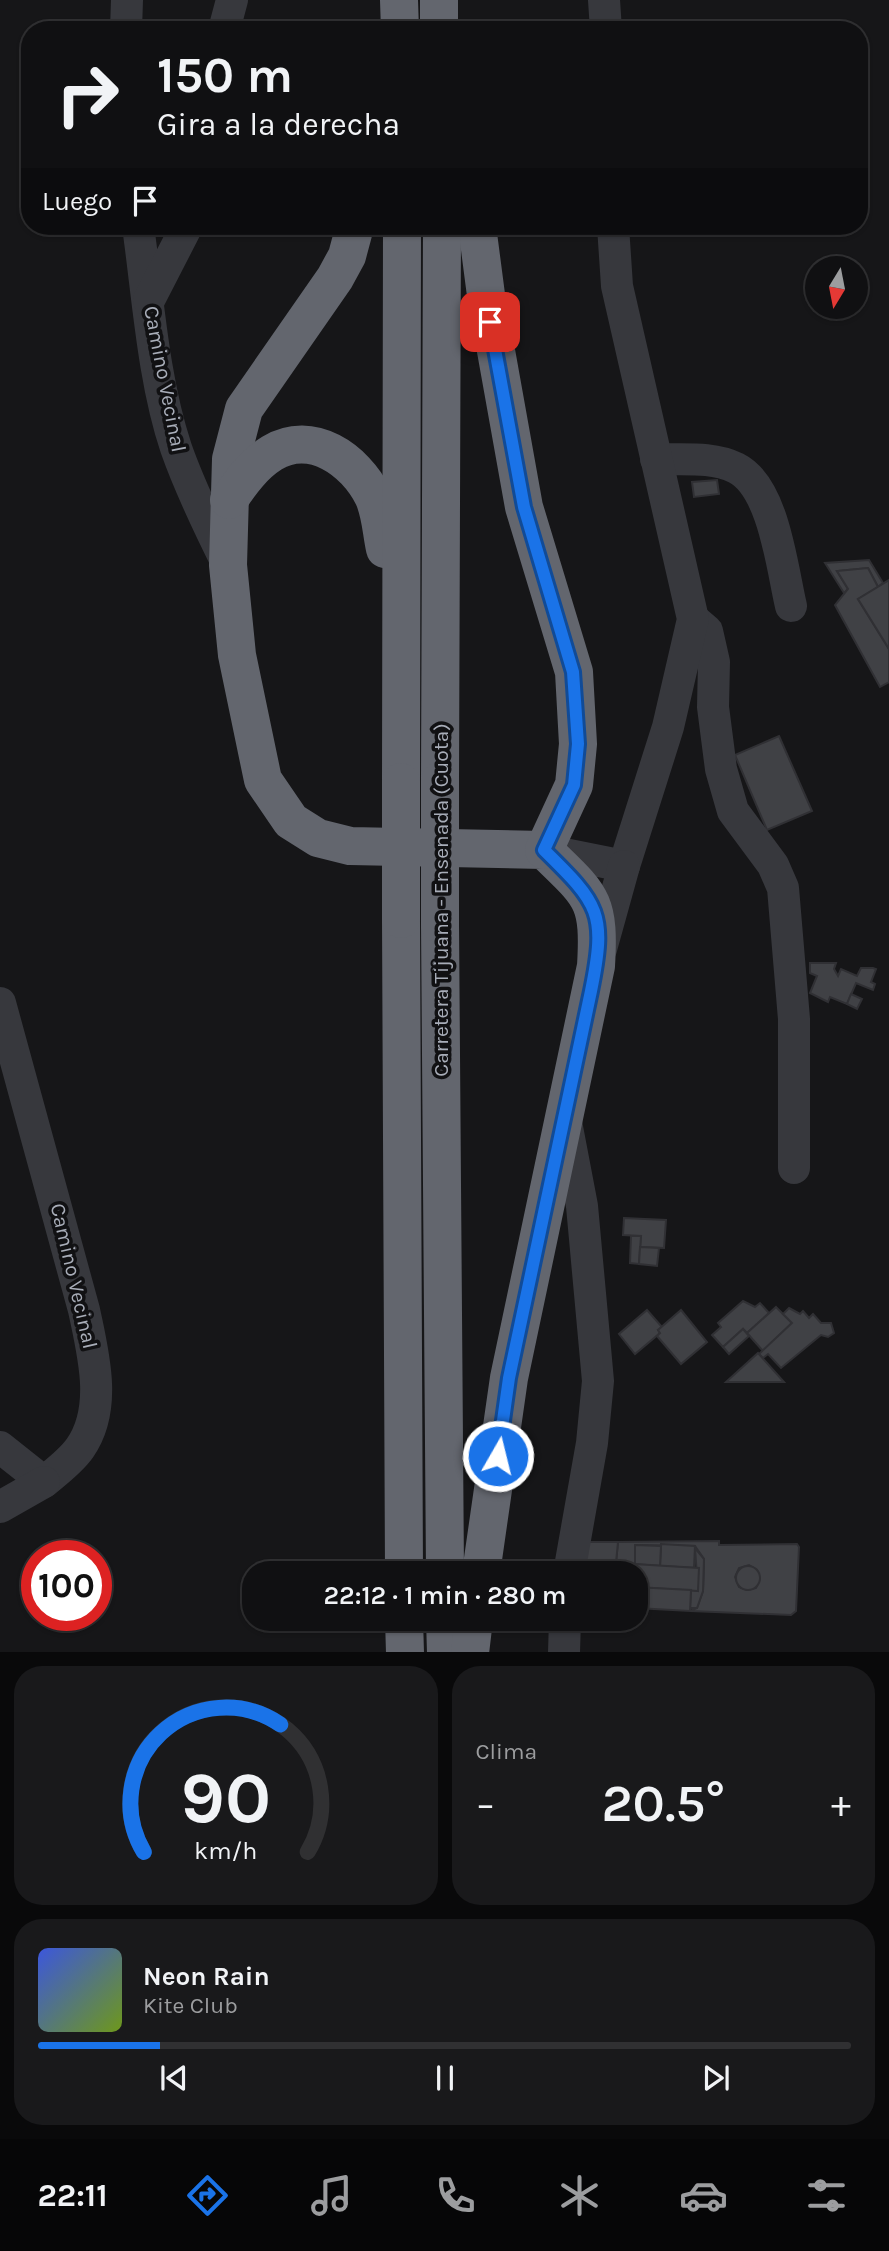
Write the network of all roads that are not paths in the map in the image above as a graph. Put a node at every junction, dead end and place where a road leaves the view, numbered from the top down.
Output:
1 (127, 0) edge
2 (232, 0) edge
3 (399, 0) edge
4 (439, 0) edge
5 (604, 0) edge
6 (127, 21) edge
7 (226, 21) edge
8 (400, 21) edge
9 (439, 21) edge
10 (605, 21) edge
11 (139, 235) edge
12 (182, 235) edge
13 (353, 235) edge
14 (402, 235) edge
15 (442, 235) edge
16 (478, 235) edge
17 (614, 235) edge
18 (149, 300) junction
19 (656, 459) junction
20 (229, 500) junction
21 (228, 565) junction
22 (400, 603) junction
23 (791, 606) dead end
24 (693, 619) junction
25 (544, 850) junction
26 (624, 866) junction
27 (596, 966) junction
28 (0, 1003) edge
29 (565, 1117) junction
30 (794, 1168) dead end
31 (0, 1447) edge
32 (44, 1482) junction
33 (0, 1507) edge
34 (404, 1561) edge
35 (445, 1561) edge
36 (483, 1561) edge
37 (571, 1561) edge
38 (404, 1631) edge
39 (445, 1631) edge
40 (473, 1631) edge
41 (565, 1631) edge
42 (405, 1652) edge
43 (446, 1652) edge
44 (470, 1652) edge
45 (564, 1652) edge

1 - 6 street
2 - 7 street
3 - 8 highway
4 - 9 highway
5 - 10 street
11 - 18 street, Camino Vecinal
12 - 18 street
13 - 20 highway
14 - 22 highway, Carretera Tijuana - Ensenada (Cuota)
15 - 35 highway, Carretera Tijuana - Ensenada (Cuota), bridge
16 - 25 highway
17 - 19 street
18 - 21 street, Camino Vecinal
19 - 23 street
19 - 24 street
20 - 21 highway
20 - 22 highway
21 - 25 highway
22 - 34 highway, Carretera Tijuana - Ensenada (Cuota), bridge
24 - 26 street
24 - 30 street
25 - 26 street
25 - 27 highway
26 - 27 street
27 - 29 highway
28 - 32 street, Camino Vecinal
29 - 36 highway
29 - 37 street
31 - 32 street
32 - 33 street, Camino Vecinal
38 - 42 highway
39 - 43 highway
40 - 44 highway
41 - 45 street

